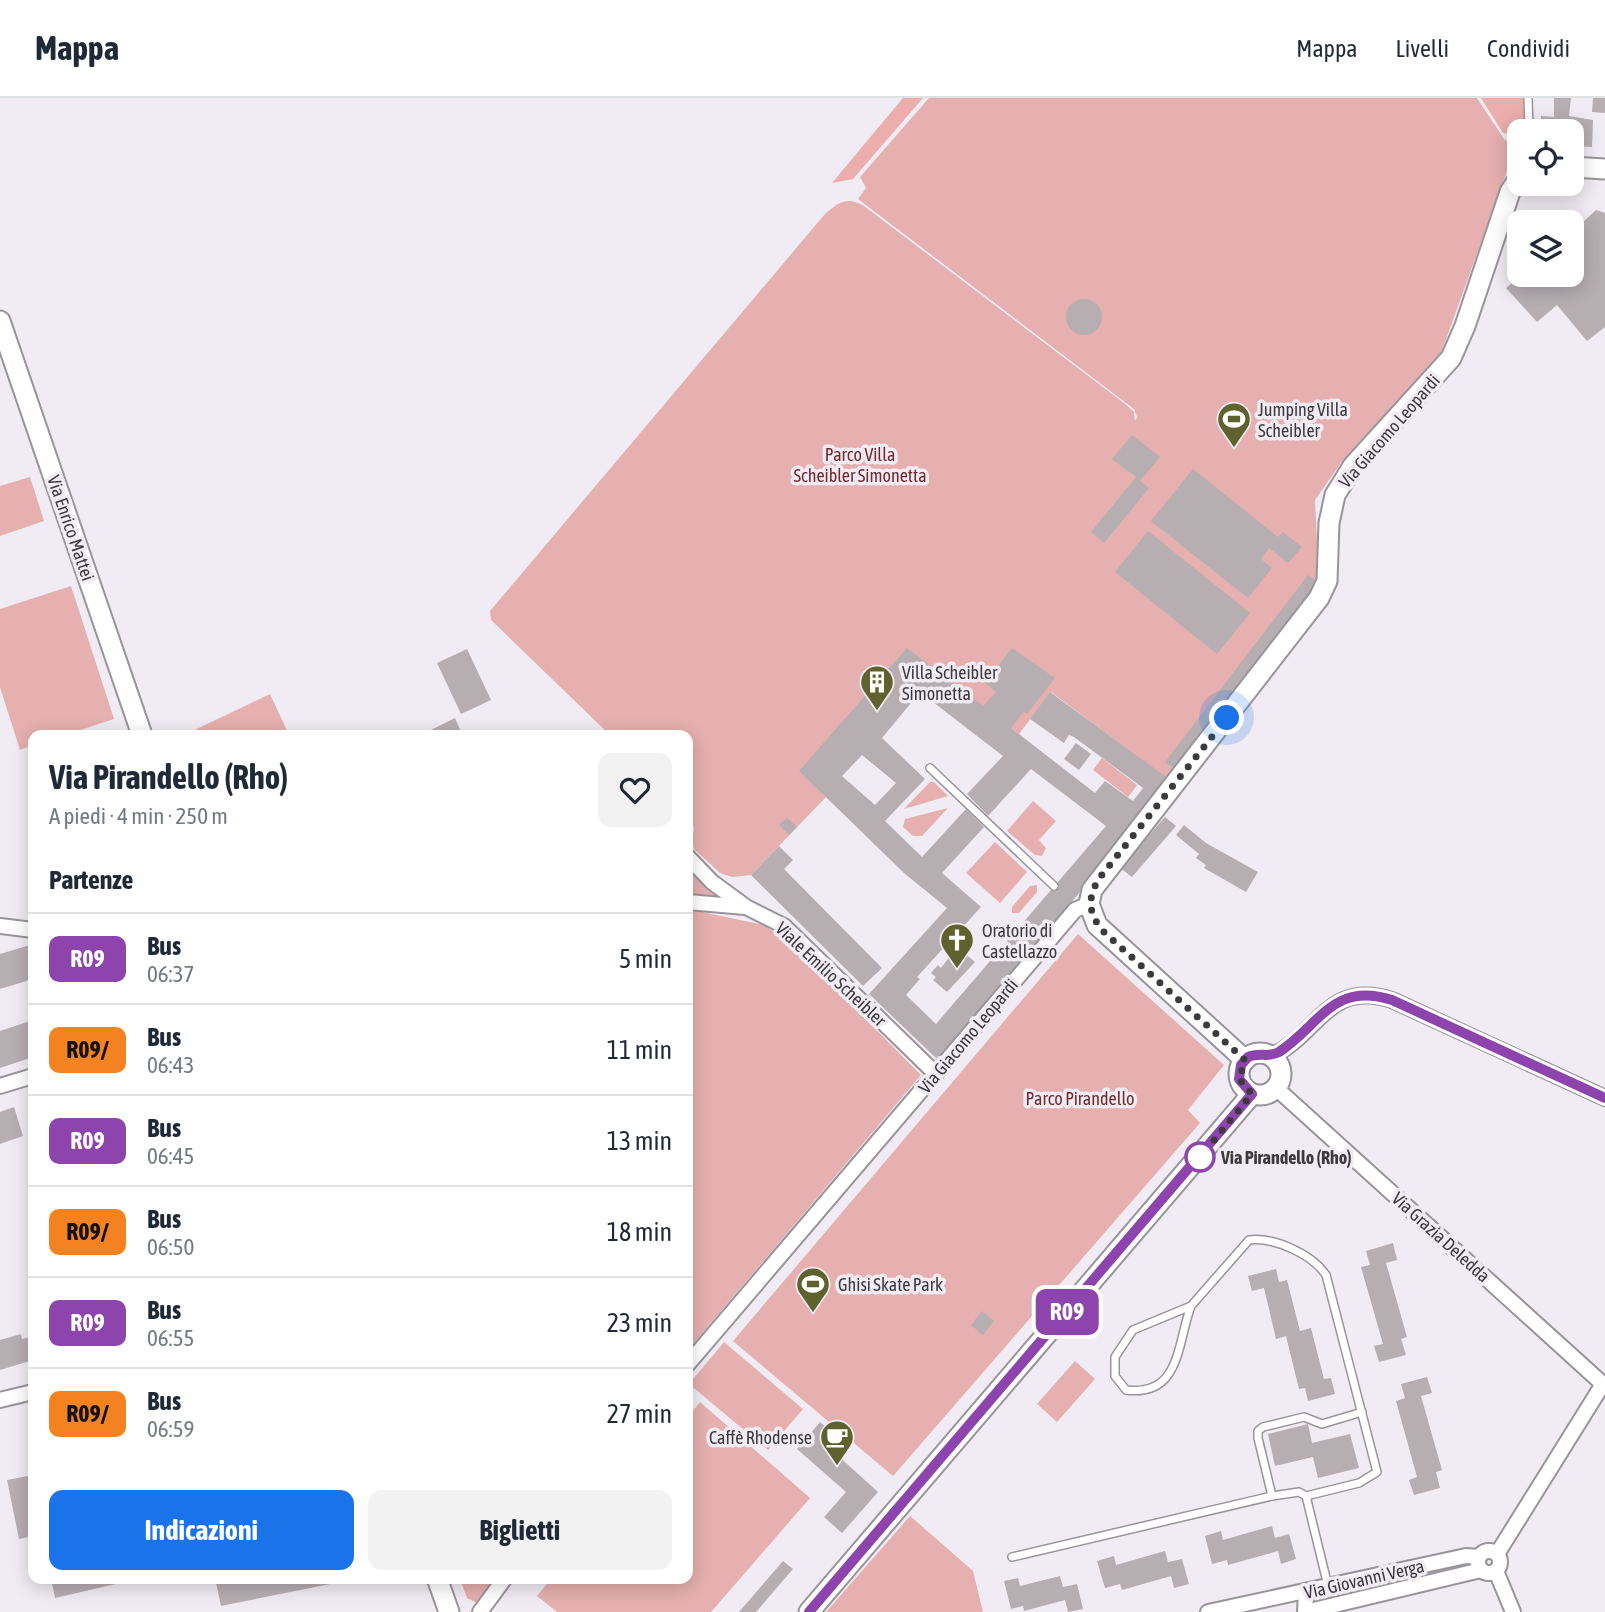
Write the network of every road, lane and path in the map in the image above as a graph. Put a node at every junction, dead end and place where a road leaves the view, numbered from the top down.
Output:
1 (1528, 98) edge
2 (1529, 119) edge
3 (1584, 168) edge
4 (1605, 169) edge
5 (1509, 196) edge
6 (0, 321) edge
7 (140, 730) edge
8 (930, 768) dead end
9 (693, 862) edge
10 (1054, 886) dead end
11 (693, 903) edge
12 (1080, 904) junction
13 (746, 908) junction
14 (0, 926) edge
15 (28, 929) edge
16 (1271, 1056) junction
17 (1245, 1060) junction
18 (936, 1074) junction
19 (28, 1078) edge
20 (0, 1086) edge
21 (1276, 1088) junction
22 (1252, 1094) junction
23 (1605, 1098) edge
24 (1191, 1306) junction
25 (693, 1358) edge
26 (1604, 1384) edge
27 (28, 1393) edge
28 (0, 1399) edge
29 (1362, 1412) junction
30 (1272, 1496) junction
31 (1306, 1496) junction
32 (1497, 1554) junction
33 (1012, 1557) dead end
34 (1480, 1563) junction
35 (1496, 1571) junction
36 (439, 1584) edge
37 (501, 1584) edge
38 (1328, 1587) junction
39 (1306, 1592) junction
40 (449, 1612) edge
41 (480, 1612) edge
42 (809, 1612) edge
43 (1208, 1612) edge
44 (1305, 1612) edge
45 (1513, 1612) edge

1 - 2 lane
3 - 4 street
5 - 12 street, Via Giacomo Leopardi
6 - 7 street, Via Enrico Mattei
8 - 10 lane
9 - 13 street, Viale Emilio Scheibler
11 - 13 street
12 - 17 street
12 - 18 street, Via Giacomo Leopardi
13 - 18 street, Viale Emilio Scheibler
14 - 15 street
16 - 17 street
16 - 21 street
16 - 23 street
17 - 22 street
18 - 25 street, Via Giacomo Leopardi
19 - 20 street
21 - 22 street
21 - 26 street, Via Grazia Deledda
22 - 42 street
24 - 24 lane
24 - 29 lane
26 - 32 street
27 - 28 street
29 - 30 lane
29 - 31 lane
30 - 31 lane
30 - 33 lane
31 - 38 lane
32 - 34 street
32 - 35 street
34 - 35 street
34 - 38 street, Via Giovanni Verga
34 - 44 street, Via Giovanni Verga
35 - 45 street
36 - 40 street
37 - 41 street
38 - 39 street, Via Giovanni Verga
39 - 43 street, Via Giovanni Verga
39 - 44 street

